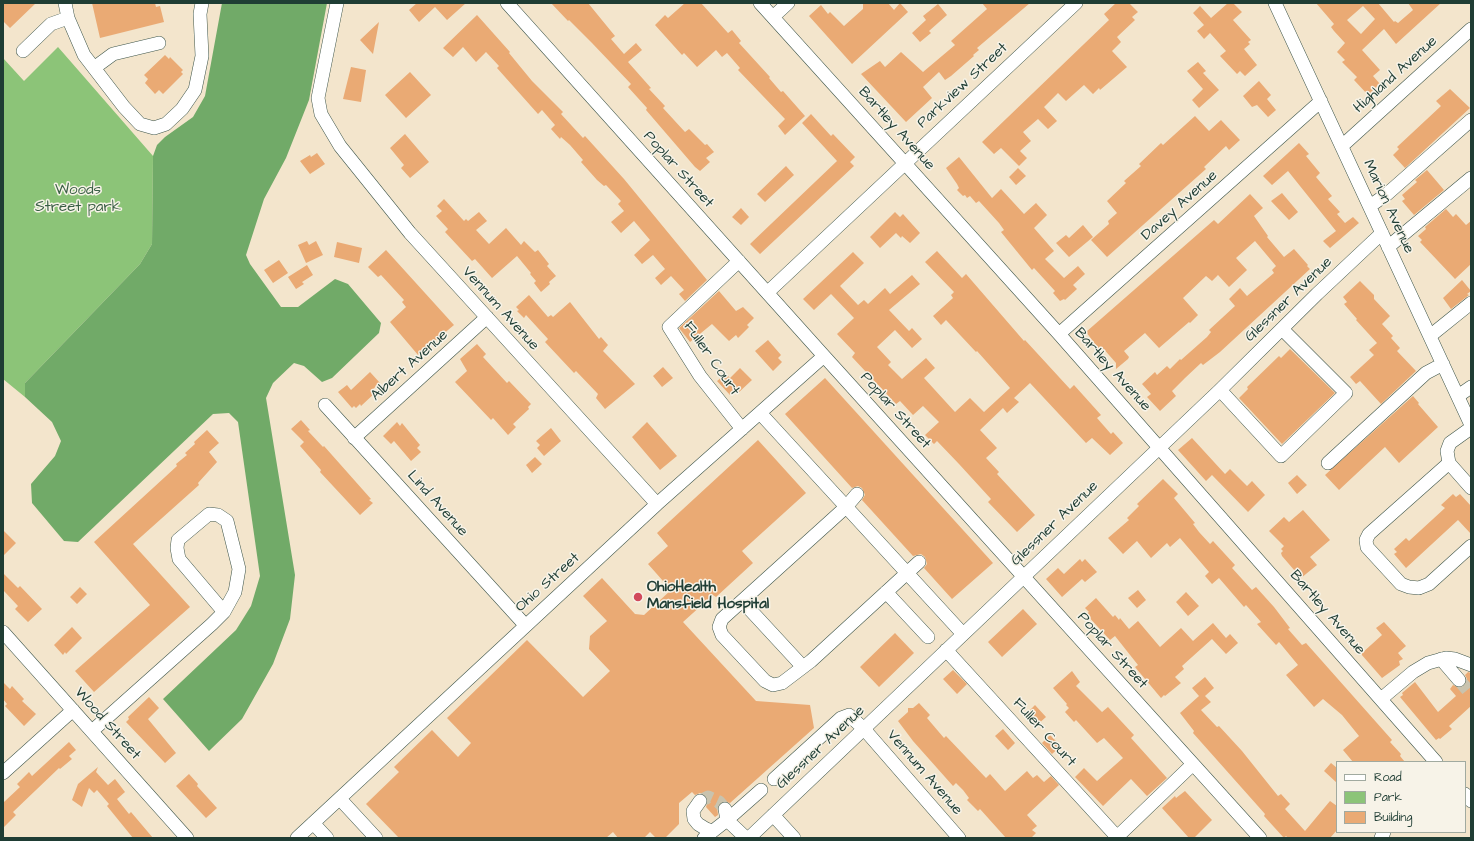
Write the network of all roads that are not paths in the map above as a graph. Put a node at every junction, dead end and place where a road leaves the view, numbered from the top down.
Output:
1 (66, 3) edge
2 (202, 3) edge
3 (337, 3) edge
4 (507, 3) edge
5 (760, 3) edge
6 (788, 3) edge
7 (1076, 3) edge
8 (1275, 3) edge
9 (773, 17) junction
10 (68, 18) junction
11 (1471, 28) edge
12 (159, 43) dead end
13 (23, 51) dead end
14 (94, 68) junction
15 (1322, 101) junction
16 (1471, 120) edge
17 (1342, 146) junction
18 (905, 162) junction
19 (1471, 178) edge
20 (1370, 206) junction
21 (1382, 233) junction
22 (1388, 247) junction
23 (739, 261) junction
24 (768, 292) junction
25 (1471, 303) edge
26 (487, 317) junction
27 (1282, 329) junction
28 (1059, 334) junction
29 (1430, 336) junction
30 (824, 356) junction
31 (1443, 364) junction
32 (1471, 387) edge
33 (1220, 390) junction
34 (1458, 396) junction
35 (325, 405) dead end
36 (760, 413) junction
37 (1471, 425) edge
38 (1471, 428) edge
39 (742, 429) junction
40 (354, 438) junction
41 (1158, 446) junction
42 (1449, 463) junction
43 (1328, 464) dead end
44 (1471, 488) edge
45 (857, 494) dead end
46 (657, 504) junction
47 (846, 507) junction
48 (1471, 546) edge
49 (919, 562) dead end
50 (907, 573) junction
51 (1023, 576) junction
52 (886, 592) junction
53 (742, 601) junction
54 (224, 612) junction
55 (525, 625) junction
56 (3, 632) edge
57 (963, 634) junction
58 (928, 638) dead end
59 (946, 650) junction
60 (1441, 659) junction
61 (1471, 665) edge
62 (803, 667) junction
63 (1459, 680) tunnel mouth
64 (1381, 699) junction
65 (73, 710) junction
66 (864, 729) junction
67 (92, 731) junction
68 (1430, 760) edge
69 (1193, 764) junction
70 (3, 773) edge
71 (774, 779) dead end
72 (761, 790) dead end
73 (340, 799) junction
74 (700, 801) dead end
75 (726, 814) junction
76 (773, 815) junction
77 (314, 823) junction
78 (708, 834) edge
79 (187, 838) edge
80 (297, 838) edge
81 (327, 838) edge
82 (376, 838) edge
83 (746, 838) edge
84 (749, 838) edge
85 (794, 838) edge
86 (959, 838) edge
87 (1117, 838) edge
88 (1260, 838) edge

1 - 10 street
2 - 14 street
3 - 26 street, Vennum Avenue
4 - 23 street, Poplar Street
5 - 9 street, Bartley Avenue
6 - 9 street
7 - 18 street, Parkview Street
8 - 15 street, Marion Avenue
9 - 18 street, Bartley Avenue
10 - 13 street
10 - 14 street
11 - 17 street, Highland Avenue
12 - 14 street
15 - 17 street, Marion Avenue
15 - 28 street, Davey Avenue
16 - 20 street
17 - 20 street, Marion Avenue
18 - 24 street, Parkview Street
18 - 28 street, Bartley Avenue
19 - 22 street
20 - 21 street, Marion Avenue
21 - 22 street, Marion Avenue
21 - 27 street, Glessner Avenue
22 - 29 street, Marion Avenue
23 - 24 street, Poplar Street
23 - 39 street, Fuller Court
24 - 30 street, Poplar Street
25 - 29 street
26 - 40 street, Albert Avenue
26 - 46 street, Vennum Avenue
27 - 33 street, Glessner Avenue
27 - 33 street
28 - 41 street, Bartley Avenue
29 - 31 street, Marion Avenue
30 - 36 street, Ohio Street
30 - 51 street, Poplar Street
31 - 34 street, Marion Avenue
31 - 43 street
32 - 34 street
33 - 41 street, Glessner Avenue
34 - 37 street, Marion Avenue
35 - 40 street, Lind Avenue
36 - 39 street, Ohio Street
36 - 47 street
38 - 42 street
39 - 46 street, Ohio Street
40 - 55 street, Lind Avenue
41 - 51 street, Glessner Avenue
41 - 64 street, Bartley Avenue
42 - 44 street
42 - 48 street
45 - 47 street
46 - 55 street, Ohio Street
47 - 50 street
47 - 53 street
49 - 50 street
50 - 52 street
50 - 57 street
51 - 57 street, Glessner Avenue
51 - 69 street, Poplar Street
52 - 58 street
52 - 62 street
53 - 62 street
53 - 62 street
54 - 54 street
54 - 67 street
55 - 73 street, Ohio Street
56 - 65 street, Wood Street
57 - 59 street, Glessner Avenue
59 - 66 street, Glessner Avenue
59 - 87 street, Fuller Court
60 - 61 street
60 - 63 street
60 - 64 street
64 - 68 street, Bartley Avenue
65 - 67 street, Wood Street
65 - 70 street
66 - 71 street, Vennum Avenue
66 - 76 street, Glessner Avenue
66 - 86 street, Vennum Avenue
67 - 79 street, Wood Street
69 - 87 street
69 - 88 street, Poplar Street
72 - 75 street
73 - 77 street, Ohio Street
73 - 82 street
74 - 78 street
75 - 78 street
75 - 83 street
76 - 84 street, Glessner Avenue
76 - 85 street
77 - 80 street, Ohio Street
77 - 81 street

